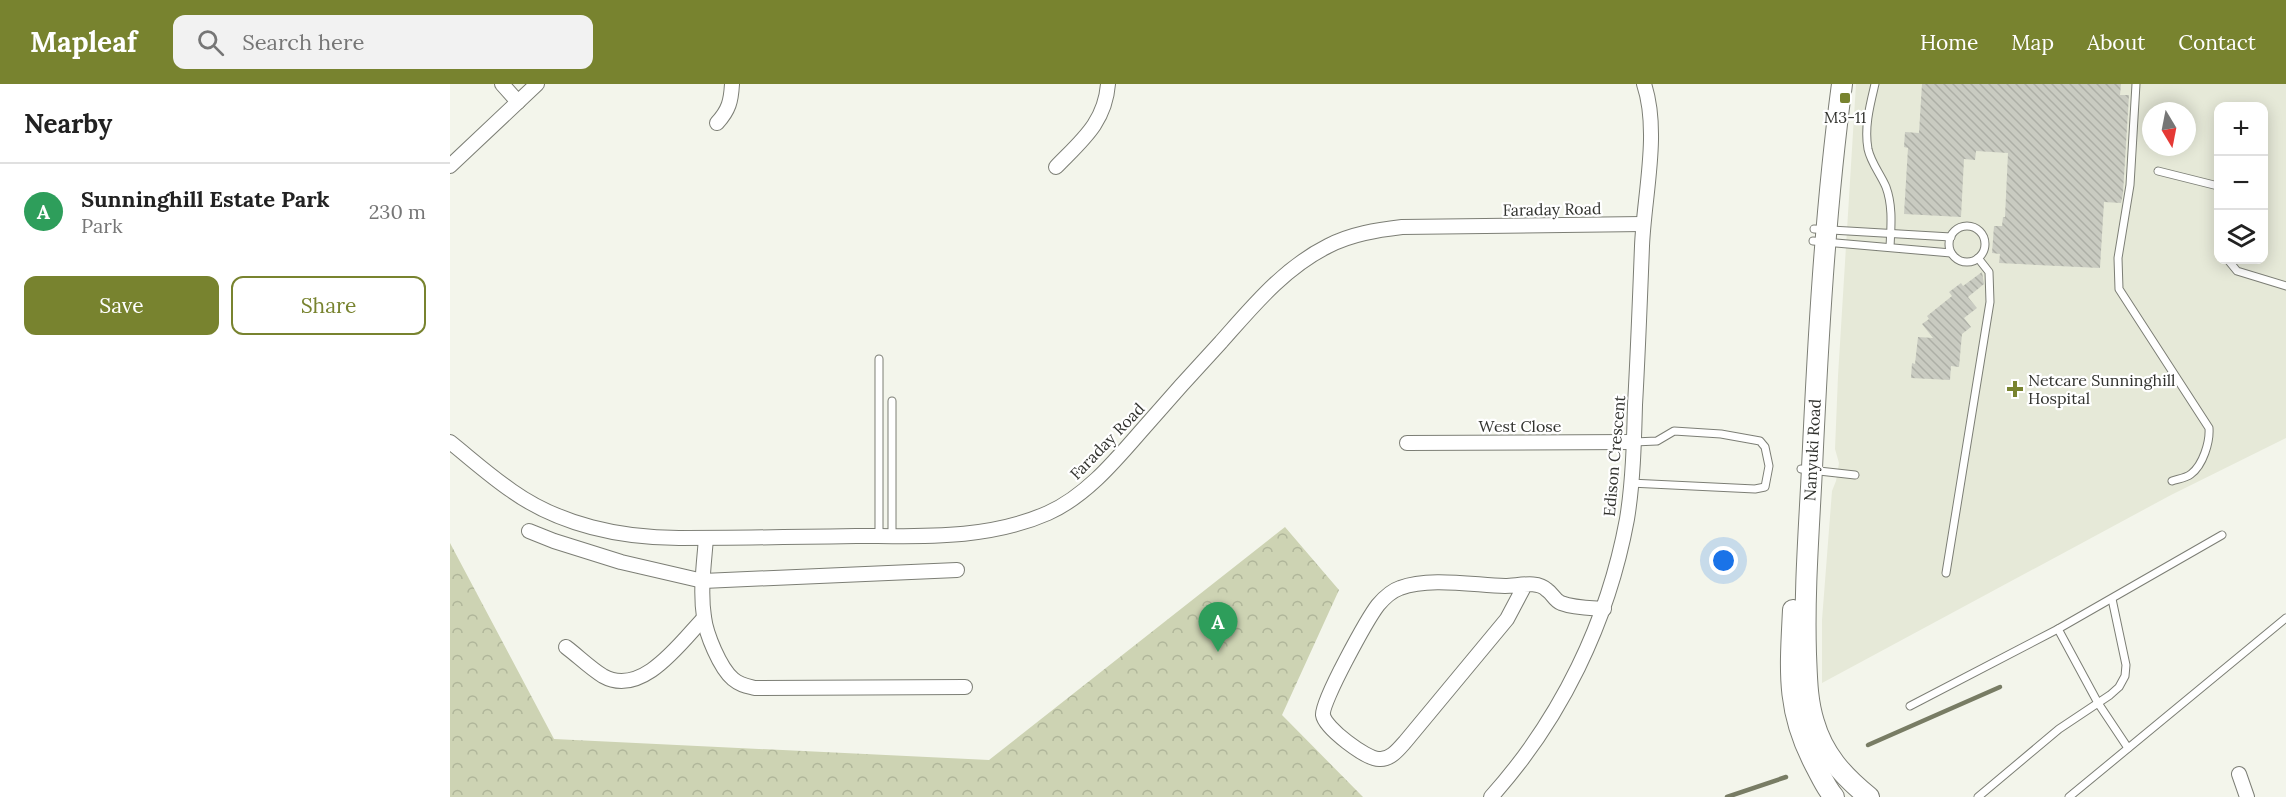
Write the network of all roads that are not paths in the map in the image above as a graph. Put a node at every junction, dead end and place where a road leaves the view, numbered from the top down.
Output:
1 (502, 84) edge
2 (537, 84) edge
3 (732, 84) edge
4 (1108, 84) edge
5 (1644, 84) edge
6 (1828, 84) edge
7 (1842, 84) edge
8 (1875, 84) edge
9 (2136, 84) edge
10 (518, 102) junction
11 (717, 123) dead end
12 (450, 166) edge
13 (1056, 167) dead end
14 (2158, 171) dead end
15 (2214, 185) edge
16 (1643, 224) junction
17 (1891, 234) junction
18 (1819, 235) junction
19 (1951, 237) junction
20 (1890, 247) junction
21 (1951, 253) junction
22 (1978, 258) junction
23 (2231, 264) edge
24 (2286, 286) edge
25 (879, 359) dead end
26 (892, 401) dead end
27 (450, 442) edge
28 (1634, 442) junction
29 (1407, 443) dead end
30 (1806, 470) junction
31 (1855, 475) dead end
32 (2172, 481) dead end
33 (1630, 483) junction
34 (529, 531) dead end
35 (885, 536) junction
36 (2222, 536) dead end
37 (706, 538) junction
38 (957, 570) dead end
39 (1946, 573) dead end
40 (703, 581) junction
41 (1525, 585) junction
42 (2112, 599) junction
43 (1604, 609) junction
44 (704, 618) junction
45 (2286, 618) edge
46 (2058, 629) junction
47 (566, 647) dead end
48 (965, 687) dead end
49 (2098, 703) junction
50 (1910, 706) dead end
51 (2128, 748) junction
52 (2239, 774) dead end
53 (1861, 791) edge
54 (1495, 796) edge
55 (1831, 796) edge
56 (1978, 797) edge
57 (2069, 797) edge
58 (2247, 797) edge

1 - 10 street
2 - 10 street
3 - 11 street
4 - 13 street
5 - 16 street, Edison Crescent
6 - 18 main road, Nanyuki Road
7 - 18 main road, Nanyuki Road
8 - 17 lane
9 - 32 lane
10 - 12 street
14 - 15 lane
16 - 28 street, Edison Crescent
16 - 35 street, Faraday Road
17 - 18 lane
17 - 19 lane
17 - 20 lane
18 - 20 lane
18 - 30 main road, Nanyuki Road
19 - 21 lane
19 - 22 lane
20 - 21 lane
21 - 22 lane
22 - 39 lane
23 - 24 lane
25 - 35 lane
26 - 35 lane
27 - 37 street, Faraday Road
28 - 29 street, West Close
28 - 33 street, Edison Crescent
28 - 33 lane
30 - 31 lane
30 - 53 main road, Nanyuki Road
30 - 55 main road, Nanyuki Road
33 - 43 street, Edison Crescent
34 - 40 street
35 - 37 street, Faraday Road
36 - 42 lane
37 - 40 street
38 - 40 street
40 - 44 street
41 - 41 street
41 - 43 street
42 - 46 lane
42 - 49 lane
43 - 54 street, Edison Crescent
44 - 47 street
44 - 48 street
45 - 51 lane
46 - 49 lane
46 - 50 lane
49 - 51 lane
49 - 56 lane
51 - 57 lane
52 - 58 street
53 - 55 street

